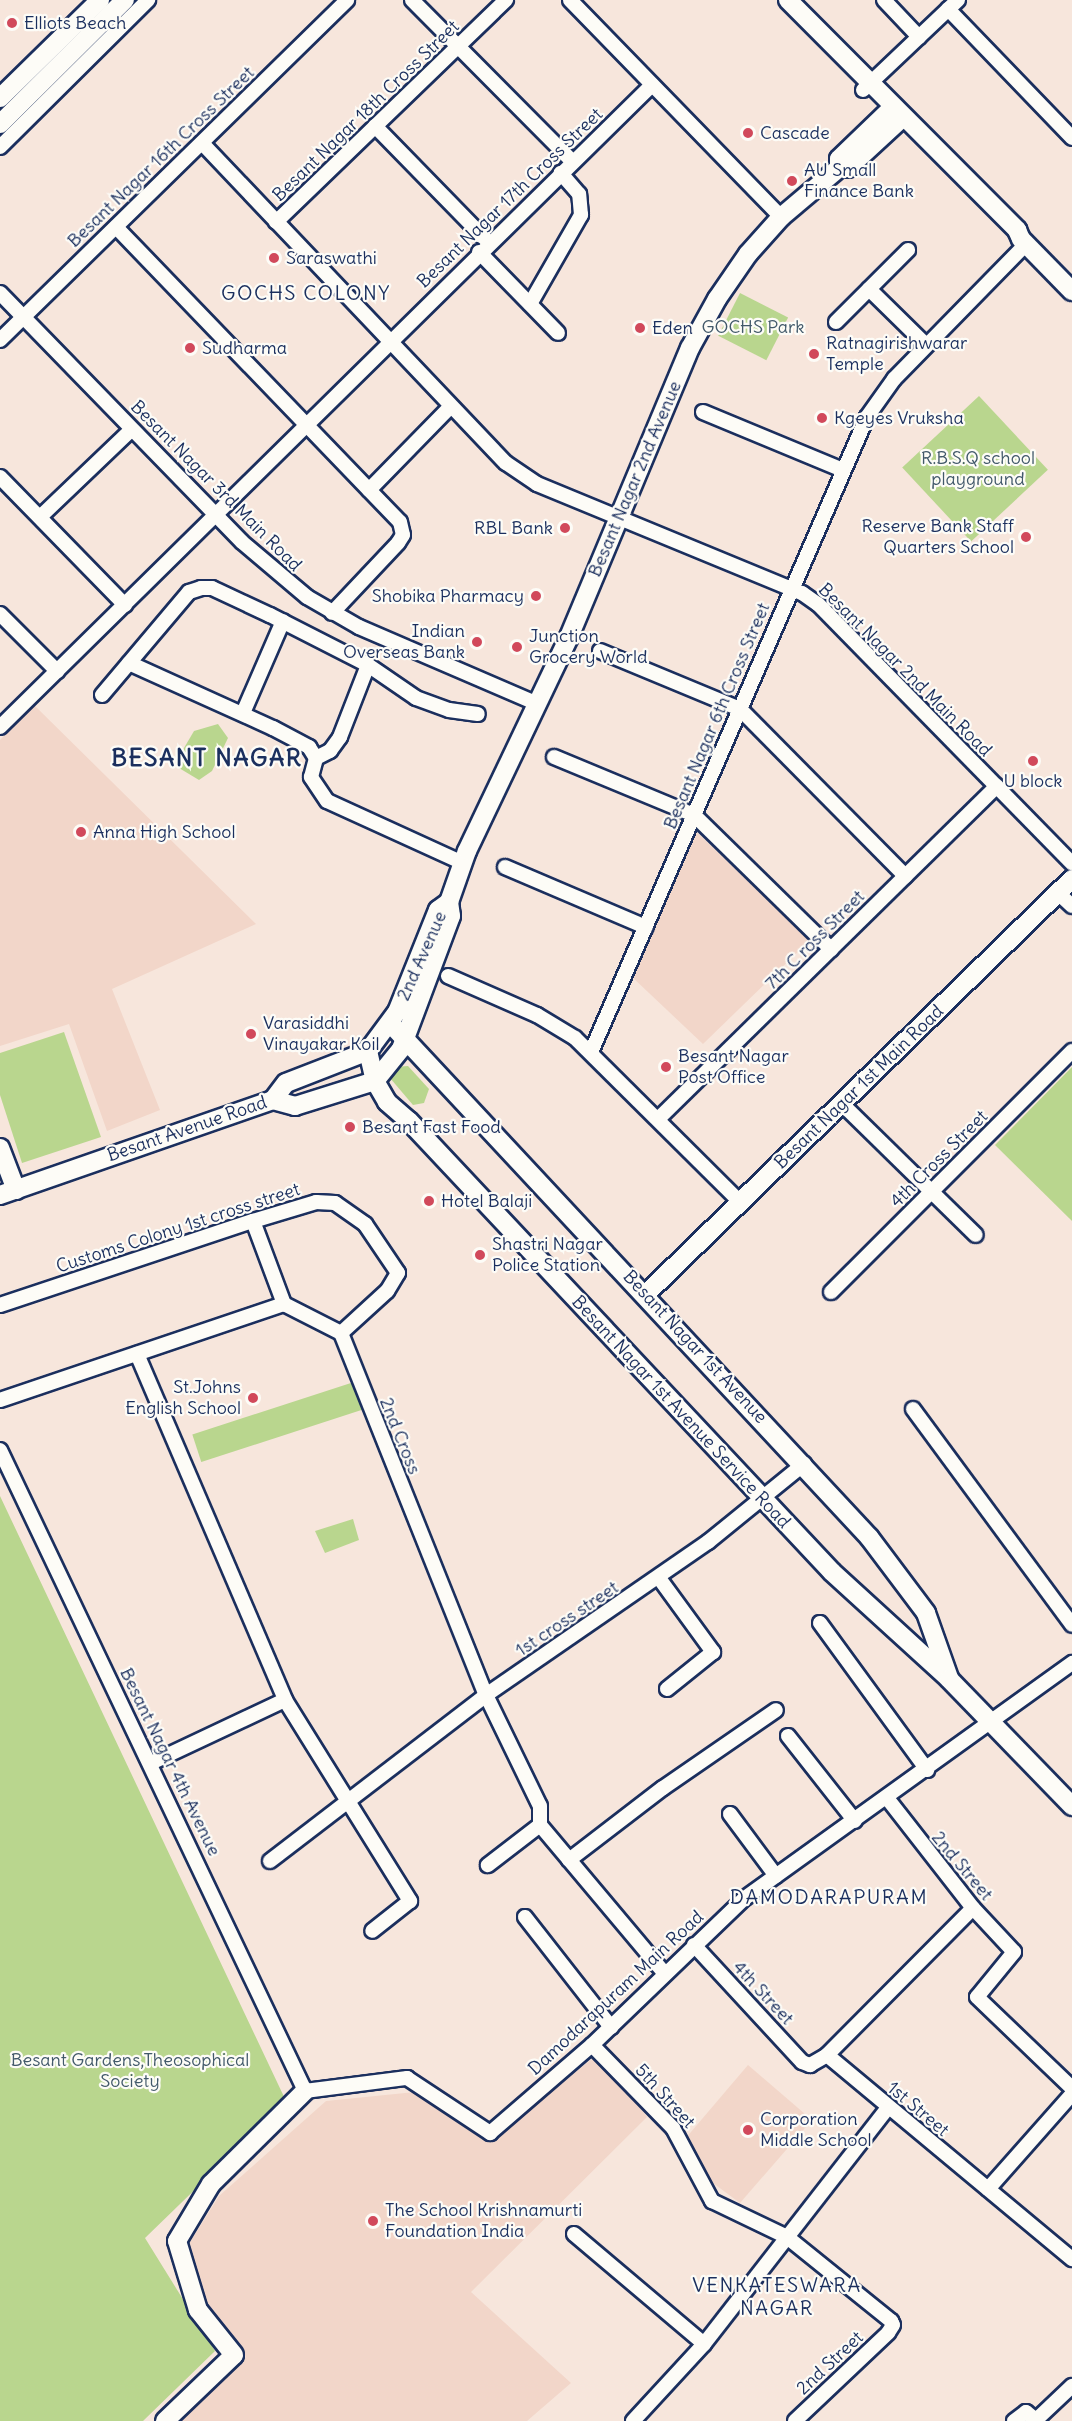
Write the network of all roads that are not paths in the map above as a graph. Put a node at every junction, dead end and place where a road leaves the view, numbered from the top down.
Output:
1 (124, 0) edge
2 (148, 0) edge
3 (347, 0) edge
4 (412, 0) edge
5 (506, 0) edge
6 (570, 0) edge
7 (777, 0) edge
8 (788, 0) edge
9 (884, 0) edge
10 (89, 3) edge
11 (953, 5) edge
12 (919, 37) junction
13 (458, 46) junction
14 (652, 85) junction
15 (867, 86) junction
16 (0, 98) edge
17 (894, 116) junction
18 (0, 124) edge
19 (375, 126) junction
20 (1072, 138) edge
21 (202, 143) junction
22 (0, 147) edge
23 (573, 162) junction
24 (561, 173) junction
25 (781, 217) junction
26 (276, 222) junction
27 (116, 227) junction
28 (1023, 241) junction
29 (484, 248) junction
30 (908, 250) dead end
31 (869, 289) junction
32 (1072, 291) edge
33 (0, 293) edge
34 (530, 304) junction
35 (24, 317) junction
36 (836, 322) dead end
37 (558, 333) dead end
38 (0, 340) edge
39 (389, 341) junction
40 (926, 345) junction
41 (451, 406) junction
42 (703, 412) dead end
43 (305, 424) junction
44 (132, 429) junction
45 (843, 470) junction
46 (0, 477) edge
47 (369, 490) junction
48 (216, 515) junction
49 (40, 518) junction
50 (617, 519) junction
51 (791, 589) junction
52 (125, 605) junction
53 (332, 613) junction
54 (0, 614) edge
55 (283, 621) junction
56 (600, 651) dead end
57 (129, 663) junction
58 (368, 665) junction
59 (57, 671) junction
60 (102, 695) dead end
61 (538, 704) junction
62 (740, 709) junction
63 (243, 713) junction
64 (478, 714) dead end
65 (0, 727) edge
66 (554, 757) dead end
67 (316, 758) junction
68 (997, 786) junction
69 (694, 814) junction
70 (463, 863) junction
71 (1072, 863) edge
72 (505, 867) dead end
73 (905, 876) junction
74 (1072, 879) edge
75 (1058, 893) junction
76 (449, 902) junction
77 (1072, 906) edge
78 (645, 927) junction
79 (831, 949) junction
80 (448, 976) dead end
81 (393, 1017) junction
82 (406, 1038) junction
83 (1072, 1051) edge
84 (368, 1052) junction
85 (591, 1052) junction
86 (375, 1081) junction
87 (273, 1100) junction
88 (842, 1104) junction
89 (658, 1119) junction
90 (0, 1148) edge
91 (8, 1192) edge
92 (932, 1192) junction
93 (740, 1203) junction
94 (253, 1221) junction
95 (976, 1235) dead end
96 (831, 1292) dead end
97 (646, 1294) junction
98 (284, 1304) junction
99 (0, 1305) edge
100 (341, 1334) junction
101 (137, 1354) junction
102 (0, 1400) edge
103 (913, 1409) dead end
104 (0, 1450) edge
105 (804, 1464) junction
106 (763, 1501) junction
107 (659, 1578) junction
108 (820, 1623) dead end
109 (1072, 1625) edge
110 (1072, 1663) edge
111 (950, 1679) junction
112 (667, 1689) dead end
113 (486, 1695) junction
114 (285, 1700) junction
115 (776, 1710) dead end
116 (991, 1720) junction
117 (788, 1736) dead end
118 (151, 1763) junction
119 (927, 1770) junction
120 (887, 1798) junction
121 (347, 1799) junction
122 (1072, 1806) edge
123 (730, 1814) dead end
124 (855, 1821) junction
125 (540, 1825) junction
126 (569, 1860) junction
127 (270, 1861) dead end
128 (488, 1865) dead end
129 (776, 1876) junction
130 (973, 1908) junction
131 (525, 1917) dead end
132 (372, 1931) dead end
133 (694, 1945) junction
134 (665, 1974) junction
135 (611, 2027) junction
136 (592, 2045) junction
137 (827, 2055) junction
138 (1072, 2088) edge
139 (305, 2091) junction
140 (1072, 2094) edge
141 (888, 2108) junction
142 (988, 2189) junction
143 (574, 2234) dead end
144 (787, 2237) junction
145 (1072, 2259) edge
146 (704, 2344) junction
147 (1072, 2386) edge
148 (165, 2421) edge
149 (633, 2421) edge
150 (795, 2421) edge
151 (1014, 2421) edge

1 - 18 street
2 - 22 street
3 - 21 street, Besant Nagar 16th Cross Street
4 - 13 street
5 - 13 street, Besant Nagar 18th Cross Street
6 - 14 street
7 - 15 street
8 - 15 street
9 - 12 street
10 - 16 street
11 - 12 street
11 - 20 street
12 - 15 street
13 - 19 street, Besant Nagar 18th Cross Street
13 - 23 street
14 - 23 street, Besant Nagar 17th Cross Street
14 - 25 street
15 - 17 street
17 - 25 street, Besant Nagar 2nd Avenue
17 - 28 street
19 - 26 street, Besant Nagar 18th Cross Street
19 - 29 street
21 - 26 street, Besant Nagar 2nd Main Road
21 - 27 street, Besant Nagar 16th Cross Street
23 - 24 street, Besant Nagar 17th Cross Street
24 - 29 street, Besant Nagar 17th Cross Street
24 - 34 street
25 - 50 street, Besant Nagar 2nd Avenue
26 - 39 street, Besant Nagar 2nd Main Road
27 - 35 street, Besant Nagar 16th Cross Street
27 - 43 street
28 - 32 street
28 - 40 street, Besant Nagar 6th Cross Street
29 - 34 street
29 - 39 street, Besant Nagar 17th Cross Street
30 - 31 street
31 - 36 street
31 - 40 street
33 - 35 street, Besant Nagar 3rd Main Road
34 - 37 street
35 - 38 street, Besant Nagar 16th Cross Street
35 - 44 street, Besant Nagar 3rd Main Road
39 - 41 street, Besant Nagar 2nd Main Road
39 - 43 street, Besant Nagar 17th Cross Street
40 - 45 street, Besant Nagar 6th Cross Street
41 - 47 street
41 - 50 street, Besant Nagar 2nd Main Road
42 - 45 street
43 - 47 street
43 - 48 street, Besant Nagar 17th Cross Street
44 - 48 street, Besant Nagar 3rd Main Road
44 - 49 street
45 - 51 street, Besant Nagar 6th Cross Street
46 - 49 street
47 - 53 street
48 - 52 street, Besant Nagar 17th Cross Street
48 - 53 street, Besant Nagar 3rd Main Road
49 - 52 street
50 - 51 street, Besant Nagar 2nd Main Road
50 - 61 street, Besant Nagar 2nd Avenue
51 - 62 street, Besant Nagar 6th Cross Street
51 - 68 street, Besant Nagar 2nd Main Road
52 - 59 street, Besant Nagar 17th Cross Street
53 - 61 street, Besant Nagar 3rd Main Road
54 - 59 street
55 - 57 street
55 - 58 street
55 - 63 street
56 - 62 street
57 - 60 street
57 - 63 street
58 - 64 street
58 - 67 street
59 - 65 street, Besant Nagar 17th Cross Street
61 - 70 street, Besant Nagar 2nd Avenue
62 - 69 street, Besant Nagar 6th Cross Street
62 - 73 street
63 - 67 street
66 - 69 street
67 - 70 street
68 - 71 street, Besant Nagar 2nd Main Road
68 - 73 street, 7th C ross Street
69 - 78 street, Besant Nagar 6th Cross Street
69 - 79 street
70 - 76 street, Besant Nagar 2nd Avenue
72 - 78 street
73 - 79 street, 7th C ross Street
74 - 75 street, Besant Nagar 1st Main Road
75 - 77 street
75 - 88 street, Besant Nagar 1st Main Road
76 - 81 street, 2nd Avenue
76 - 82 street
78 - 85 street, Besant Nagar 6th Cross Street
79 - 89 street, 7th C ross Street
80 - 85 street
81 - 82 street, Besant Nagar 1st Avenue
81 - 84 street, 2nd Avenue
82 - 86 street
82 - 97 street, Besant Nagar 1st Avenue
83 - 92 street, 4th Cross Street
84 - 86 street
84 - 87 street, Besant Avenue Road
85 - 89 street
86 - 87 street
86 - 106 street, Besant Nagar 1st Avenue Service Road
87 - 91 street, Besant Avenue Road
88 - 92 street
88 - 93 street, Besant Nagar 1st Main Road
89 - 93 street
90 - 91 street
92 - 95 street
92 - 96 street, 4th Cross Street
93 - 97 street, Besant Nagar 1st Main Road
94 - 98 street
94 - 99 street, Customs Colony 1st cross street
94 - 100 street, Customs Colony 1st cross street
97 - 105 street, Besant Nagar 1st Avenue
98 - 100 street
98 - 101 street
100 - 113 street, 2nd Cross
101 - 102 street
101 - 114 street
103 - 109 street
104 - 118 street, Besant Nagar 4th Avenue
105 - 106 street, 1st cross street
105 - 111 street, Besant Nagar 1st Avenue
106 - 107 street, 1st cross street
106 - 111 street, Besant Nagar 1st Avenue Service Road
107 - 112 street
107 - 113 street, 1st cross street
108 - 119 street
110 - 116 street, Damodarapuram Main Road
111 - 116 street, Besant Nagar 1st Avenue Service Road
113 - 121 street, 1st cross street
113 - 125 street, 2nd Cross
114 - 118 street
114 - 121 street
115 - 126 street
116 - 119 street, Damodarapuram Main Road
116 - 122 street, Besant Nagar 1st Avenue Service Road
117 - 124 street
118 - 139 street, Besant Nagar 4th Avenue
119 - 120 street, Damodarapuram Main Road
120 - 124 street, Damodarapuram Main Road
120 - 130 street, 2nd Street
121 - 127 street, 1st cross street
121 - 132 street
123 - 129 street
124 - 129 street, Damodarapuram Main Road
125 - 126 street
125 - 128 street
126 - 134 street
129 - 133 street, Damodarapuram Main Road
130 - 137 street
130 - 138 street, 2nd Street
131 - 135 street
133 - 134 street, Damodarapuram Main Road
133 - 137 street, 4th Street
134 - 135 street, Damodarapuram Main Road
135 - 136 street, Damodarapuram Main Road
136 - 139 street, Damodarapuram Main Road
136 - 144 street, 5th Street
137 - 141 street, 1st Street
139 - 148 street
140 - 142 street
141 - 142 street, 1st Street
141 - 144 street
142 - 145 street, 1st Street
143 - 146 street
144 - 146 street
144 - 150 street, 2nd Street
146 - 149 street
147 - 151 street

